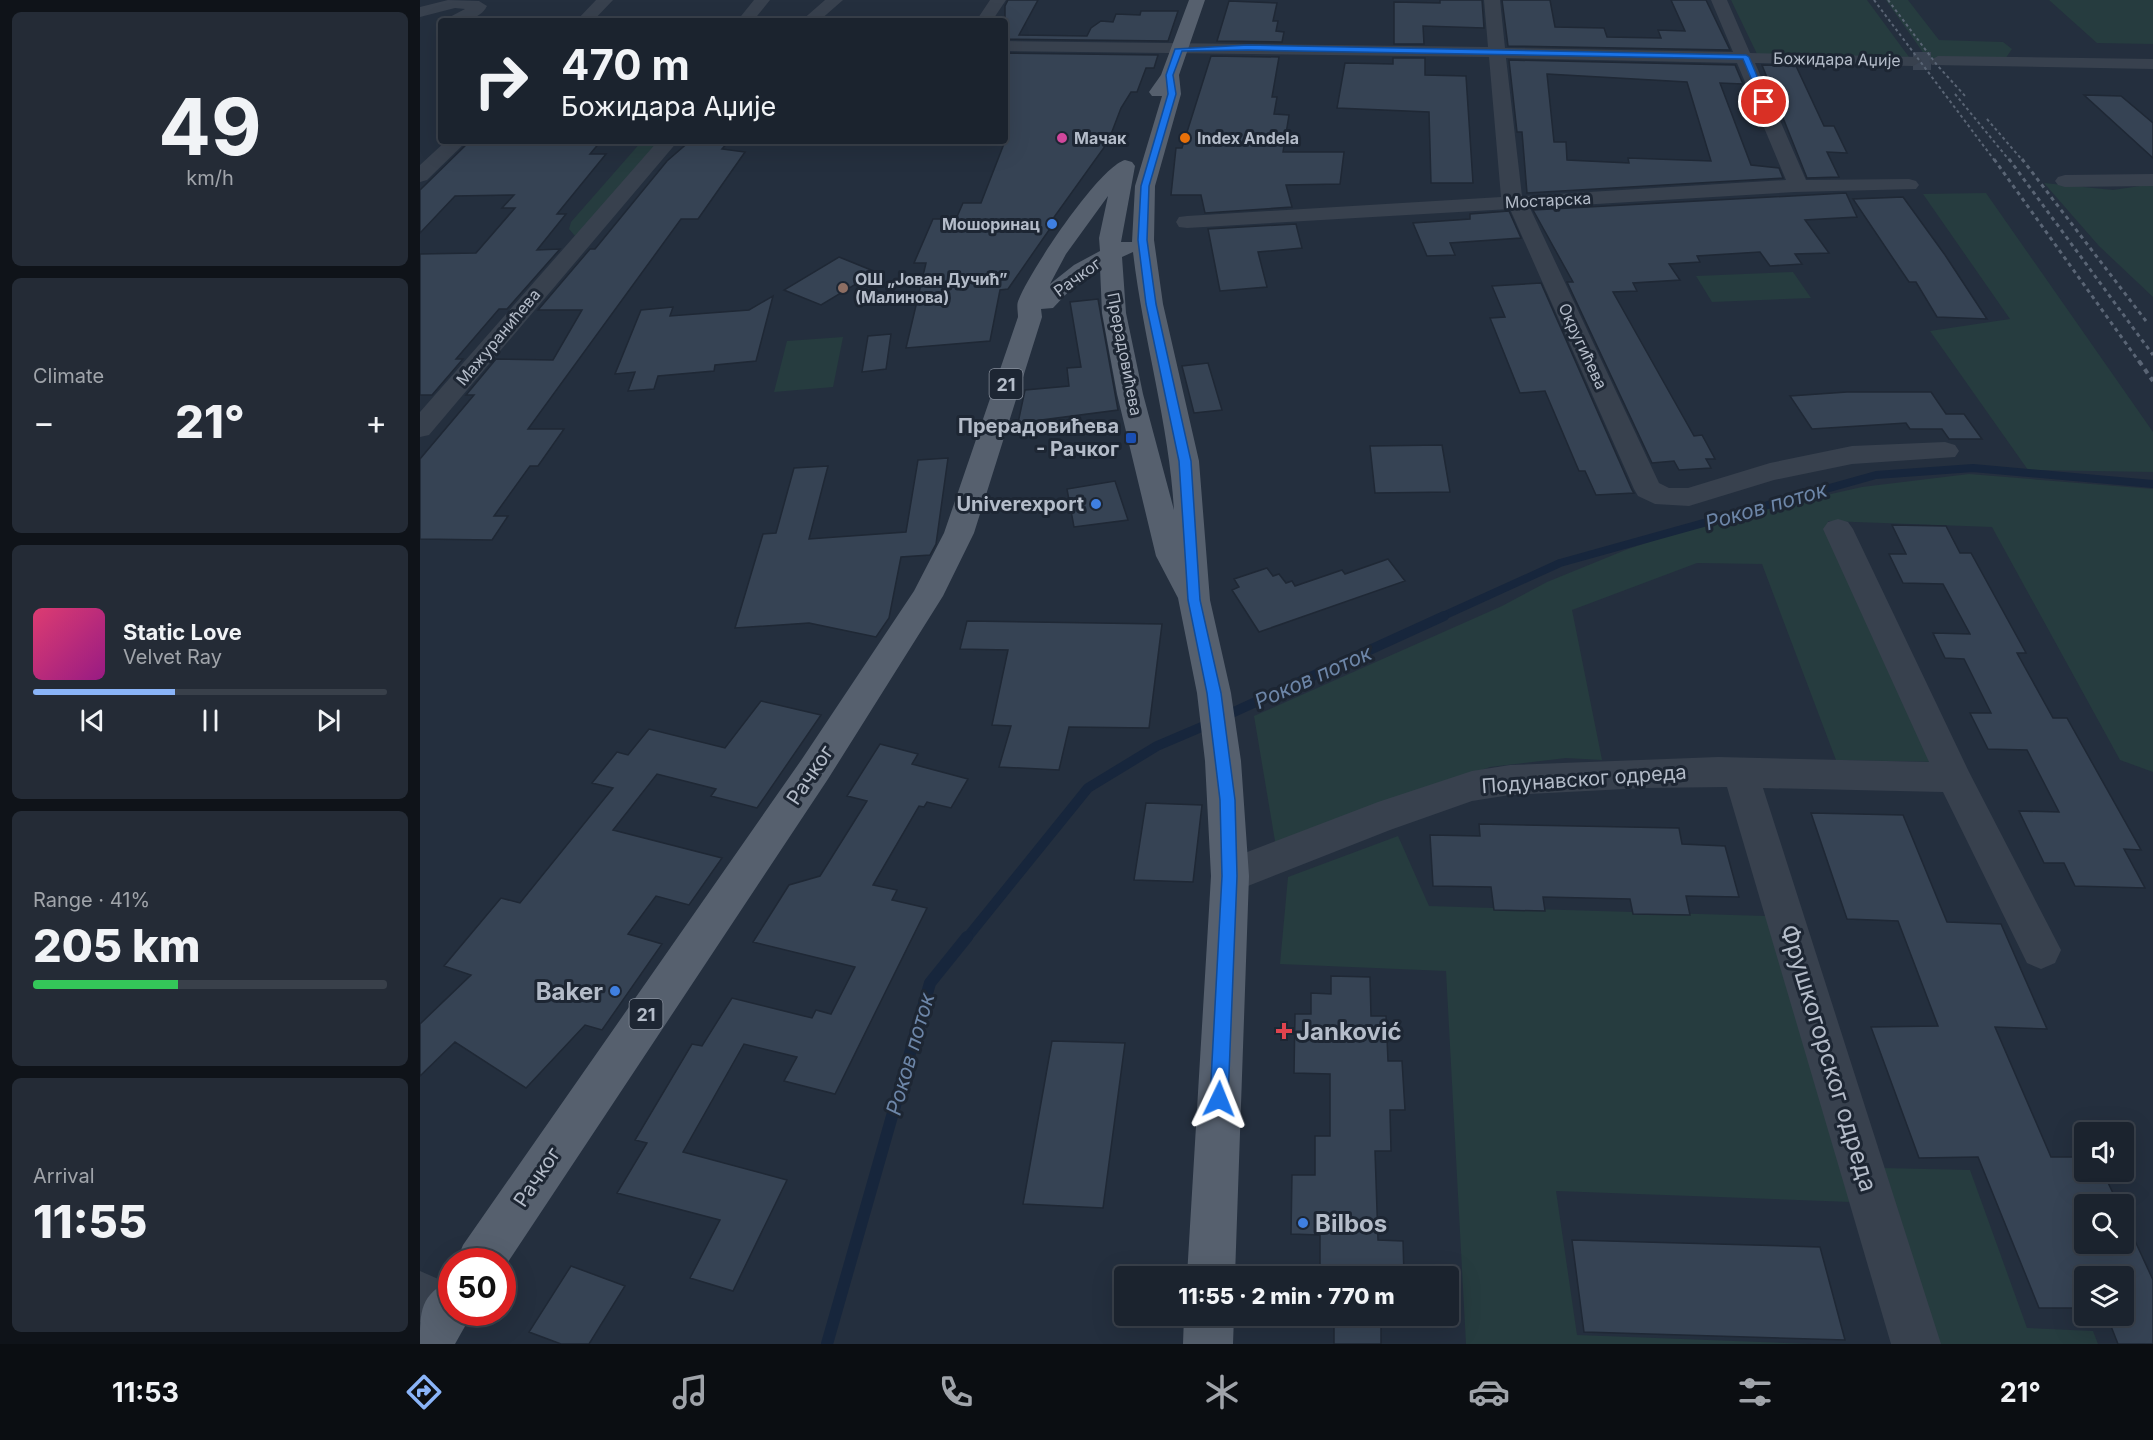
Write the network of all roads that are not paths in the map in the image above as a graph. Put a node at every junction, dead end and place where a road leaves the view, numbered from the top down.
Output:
1 (605, 0) edge
2 (762, 0) edge
3 (835, 0) edge
4 (998, 0) edge
5 (1197, 0) edge
6 (1492, 0) edge
7 (1719, 0) edge
8 (420, 12) edge
9 (457, 18) edge
10 (587, 18) edge
11 (750, 18) edge
12 (813, 18) edge
13 (986, 18) edge
14 (1008, 46) edge
15 (1179, 49) junction
16 (1498, 52) junction
17 (1746, 57) junction
18 (1913, 61) tunnel mouth
19 (1938, 61) tunnel mouth
20 (2153, 64) edge
21 (1170, 75) junction
22 (1147, 110) dead end
23 (454, 144) edge
24 (665, 144) edge
25 (420, 176) edge
26 (2153, 180) edge
27 (2066, 181) dead end
28 (1909, 185) dead end
29 (1799, 186) junction
30 (1515, 202) junction
31 (1187, 222) dead end
32 (1143, 238) junction
33 (1110, 246) junction
34 (1058, 249) junction
35 (1112, 292) junction
36 (1037, 310) junction
37 (420, 429) edge
38 (1945, 451) dead end
39 (1838, 530) dead end
40 (1194, 600) junction
41 (1740, 772) junction
42 (1954, 777) junction
43 (1230, 876) junction
44 (2041, 950) dead end
45 (489, 1248) edge
46 (1211, 1266) edge
47 (1209, 1326) edge
48 (1208, 1344) edge
49 (1916, 1344) edge

1 - 10 street
2 - 11 street
3 - 12 street
4 - 13 street
5 - 15 main road, Прерадовићева
6 - 16 street, Округићева
7 - 17 street
8 - 9 street
14 - 15 street, Божидара Аџије
15 - 16 street, Божидара Аџије
15 - 21 main road, Прерадовићева
16 - 17 street, Божидара Аџије
16 - 30 street, Округићева
17 - 18 street, Божидара Аџије
17 - 29 street
19 - 20 street
21 - 22 main road, Прерадовићева
21 - 32 main road, Прерадовићева
23 - 25 street
24 - 37 street, Мажуранићева
26 - 27 street
28 - 29 street, Мостарска
29 - 30 street, Мостарска
30 - 31 street, Мостарска
30 - 38 street, Округићева
32 - 33 main road, 21
32 - 40 main road, Прерадовићева
33 - 34 main road
33 - 34 main road, Прерадовићева / 21
33 - 35 main road, Прерадовићева
33 - 36 main road, Рачког / 21
34 - 36 main road, Рачког / 21
35 - 36 main road
35 - 40 main road, Прерадовићева
36 - 45 main road, Рачког / 21
39 - 42 street
40 - 43 main road, Прерадовићева
41 - 42 street, Подунавског одреда
41 - 43 street, Подунавског одреда
41 - 49 street, Фрушкогорског одреда
42 - 44 street
43 - 46 main road, Прерадовићева
47 - 48 main road

